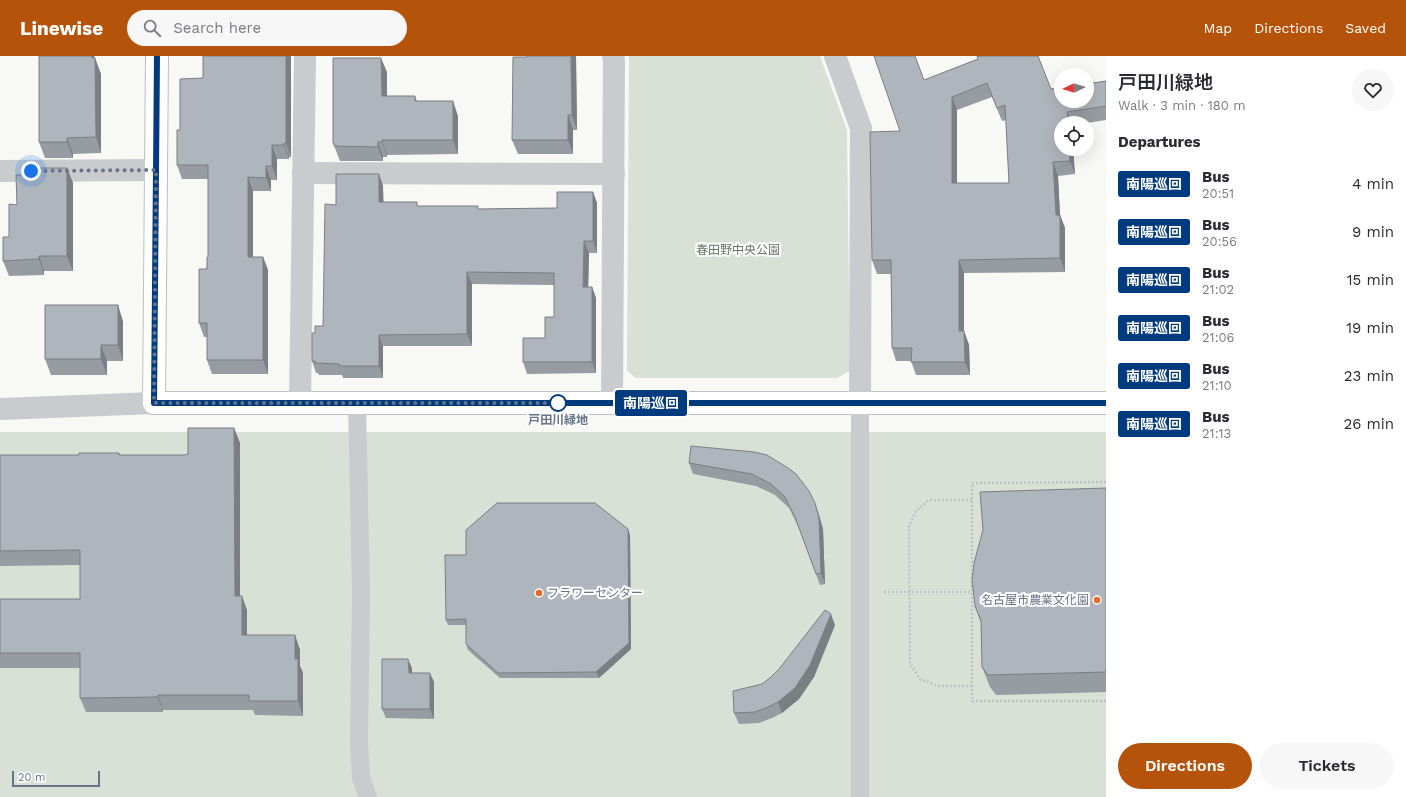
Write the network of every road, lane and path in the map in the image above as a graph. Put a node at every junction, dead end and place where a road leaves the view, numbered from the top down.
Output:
1 (157, 56) edge
2 (305, 56) edge
3 (612, 56) edge
4 (835, 56) edge
5 (156, 170) junction
6 (0, 171) edge
7 (303, 173) junction
8 (614, 174) junction
9 (154, 403) junction
10 (300, 403) junction
11 (357, 403) junction
12 (612, 403) junction
13 (860, 403) junction
14 (1106, 403) edge
15 (0, 408) edge
16 (1106, 482) edge
17 (972, 500) junction
18 (860, 592) junction
19 (910, 592) junction
20 (972, 592) junction
21 (972, 686) junction
22 (1106, 701) edge
23 (368, 797) edge
24 (860, 797) edge

1 - 5 street
2 - 7 street
3 - 8 street
4 - 13 street
5 - 6 street
5 - 9 street
7 - 8 street
7 - 10 street
8 - 12 street
9 - 10 street
9 - 15 street
10 - 11 street
11 - 12 street
11 - 23 lane
12 - 13 street
13 - 14 street
13 - 18 lane
16 - 17 path
17 - 19 path
17 - 20 path
18 - 19 path
18 - 24 lane
19 - 20 path
19 - 21 path
20 - 21 path
21 - 22 path

